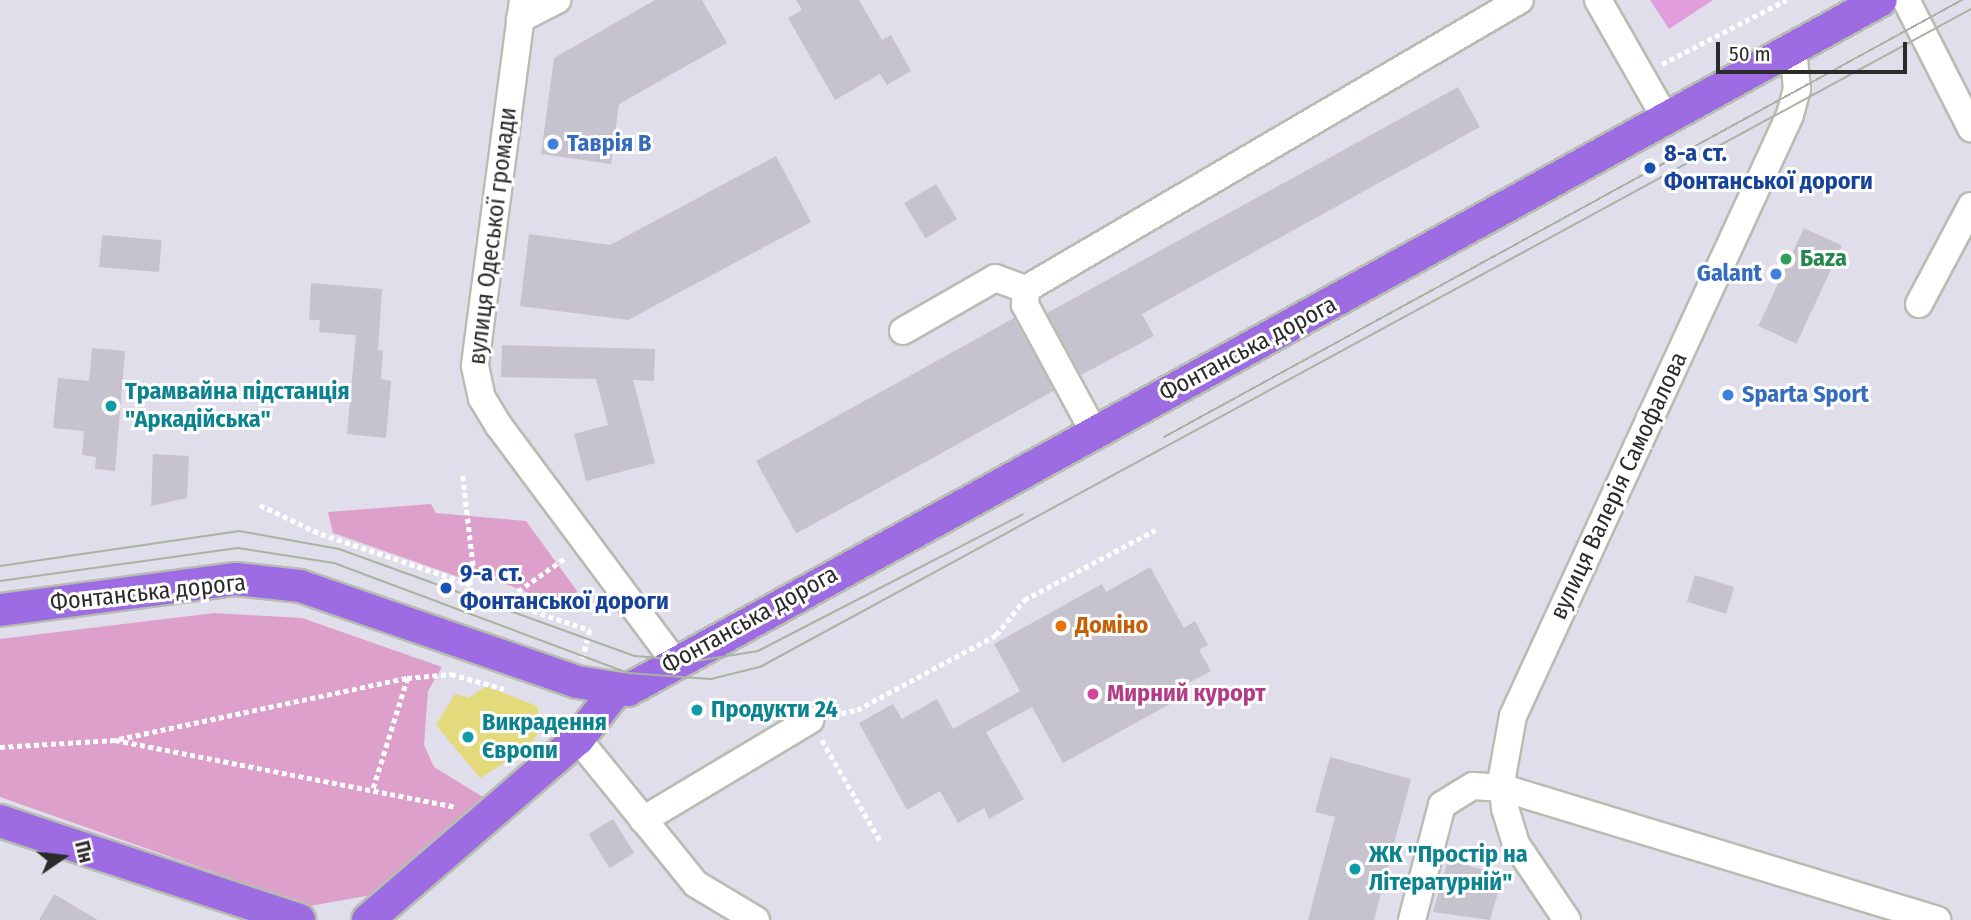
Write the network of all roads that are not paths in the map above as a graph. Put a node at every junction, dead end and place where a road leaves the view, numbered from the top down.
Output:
1 (557, 0) edge
2 (1520, 0) edge
3 (1598, 0) edge
4 (1881, 0) edge
5 (1906, 0) edge
6 (522, 10) edge
7 (1793, 49) junction
8 (1666, 119) junction
9 (1971, 128) edge
10 (1971, 206) edge
11 (1026, 289) junction
12 (1919, 304) dead end
13 (903, 331) dead end
14 (1094, 432) junction
15 (0, 610) edge
16 (674, 661) junction
17 (614, 693) junction
18 (810, 720) road end
19 (578, 739) junction
20 (1503, 789) junction
21 (643, 820) junction
22 (0, 821) edge
23 (723, 912) edge
24 (299, 920) edge
25 (368, 920) edge
26 (756, 920) edge
27 (1412, 920) edge
28 (1567, 920) edge
29 (1937, 920) edge

1 - 6 street
2 - 11 street
3 - 8 street
4 - 7 main road, Фонтанська дорога
5 - 9 street
6 - 16 street, вулиця Одеської громади
7 - 8 main road, Фонтанська дорога
7 - 20 street, вулиця Валерія Самофалова
8 - 14 main road, Фонтанська дорога
10 - 12 street
11 - 13 street
11 - 14 street
14 - 16 main road, Фонтанська дорога
15 - 17 main road, Фонтанська дорога
16 - 17 main road, Фонтанська дорога
17 - 19 main road, Фонтанська дорога
18 - 21 street
19 - 21 street
19 - 25 main road, Фонтанська дорога
20 - 27 street
20 - 28 street, вулиця Валерія Самофалова
20 - 29 street
21 - 23 street
22 - 24 main road
23 - 26 street

